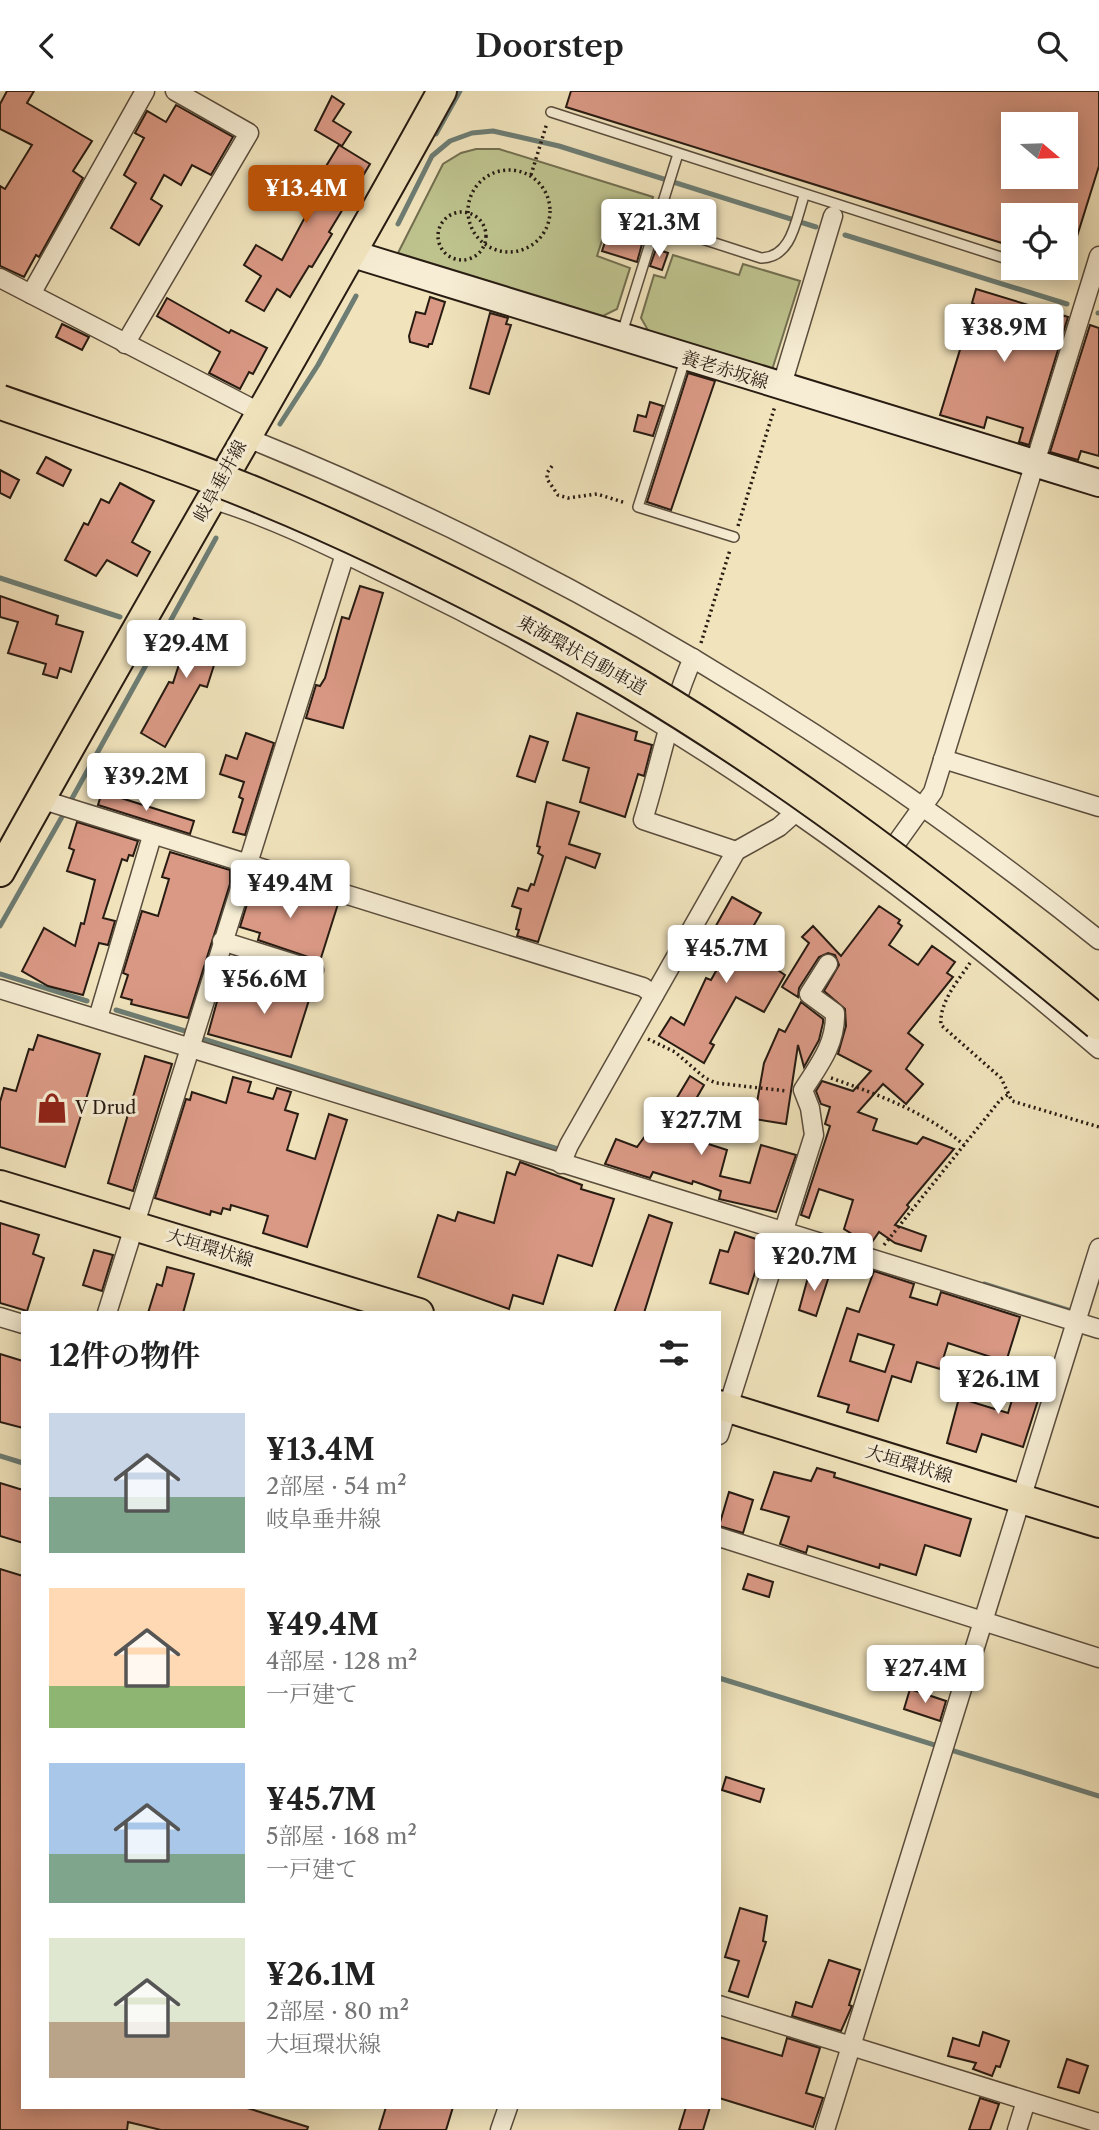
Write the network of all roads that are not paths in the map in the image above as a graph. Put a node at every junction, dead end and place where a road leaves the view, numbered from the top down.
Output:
1 (145, 91) edge
2 (176, 91) edge
3 (442, 91) edge
4 (551, 112) dead end
5 (678, 154) junction
6 (804, 195) junction
7 (833, 216) dead end
8 (656, 224) junction
9 (353, 254) junction
10 (1099, 255) edge
11 (1001, 257) edge
12 (3, 285) edge
13 (31, 294) junction
14 (620, 338) junction
15 (125, 344) junction
16 (685, 358) junction
17 (781, 388) junction
18 (0, 402) edge
19 (259, 412) junction
20 (245, 437) junction
21 (1035, 464) junction
22 (1099, 483) edge
23 (211, 499) junction
24 (734, 537) dead end
25 (345, 554) junction
26 (693, 658) junction
27 (671, 729) junction
28 (943, 759) junction
29 (40, 799) junction
30 (924, 806) junction
31 (1099, 807) edge
32 (797, 811) junction
33 (152, 836) junction
34 (736, 851) junction
35 (246, 865) junction
36 (877, 869) junction
37 (0, 872) edge
38 (1099, 940) edge
39 (222, 941) junction
40 (828, 964) dead end
41 (314, 970) dead end
42 (0, 989) edge
43 (654, 995) junction
44 (98, 1018) junction
45 (1099, 1023) edge
46 (189, 1048) junction
47 (1099, 1049) edge
48 (561, 1164) junction
49 (0, 1185) edge
50 (135, 1225) junction
51 (782, 1232) junction
52 (1099, 1248) edge
53 (108, 1311) edge
54 (413, 1311) edge
55 (0, 1317) edge
56 (1076, 1322) junction
57 (21, 1323) edge
58 (1099, 1329) edge
59 (724, 1406) edge
60 (721, 1423) edge
61 (1021, 1499) junction
62 (1099, 1523) edge
63 (721, 1538) edge
64 (983, 1622) junction
65 (1099, 1658) edge
66 (721, 2006) edge
67 (851, 2045) junction
68 (1026, 2101) junction
69 (507, 2109) edge
70 (1099, 2123) edge
71 (500, 2130) edge
72 (825, 2130) edge
73 (1017, 2130) edge

1 - 13 street
2 - 15 street
3 - 9 main road, 岐阜垂井線
4 - 5 lane
5 - 6 lane
5 - 8 lane
6 - 8 lane
6 - 11 lane
7 - 17 street
8 - 14 lane
9 - 14 main road, 養老赤坂線
9 - 19 main road, 岐阜垂井線
10 - 21 street
12 - 13 street
13 - 15 street
14 - 16 main road, 養老赤坂線
15 - 19 street
16 - 17 main road, 養老赤坂線
16 - 24 lane
17 - 21 main road, 養老赤坂線
18 - 45 highway, 東海環状自動車道, bridge
19 - 20 main road, 岐阜垂井線
20 - 23 main road, 岐阜垂井線
20 - 26 street
21 - 22 main road, 養老赤坂線
21 - 28 street
23 - 25 street
23 - 29 main road, 岐阜垂井線
25 - 27 street
25 - 35 street
26 - 27 street
26 - 30 street
27 - 32 street
27 - 34 street
28 - 30 street
28 - 31 street
29 - 33 street
29 - 37 main road, 岐阜垂井線
30 - 36 street
30 - 38 street
32 - 34 street
32 - 36 street
33 - 35 street
33 - 44 street
34 - 43 street
35 - 39 street
35 - 43 street
36 - 47 street
39 - 41 street
39 - 46 street
40 - 51 street
42 - 44 street
43 - 48 street
44 - 46 street
46 - 48 street
46 - 50 street
48 - 51 street
49 - 50 main road, 大垣環状線
50 - 53 street
50 - 54 main road, 大垣環状線
51 - 56 street
51 - 59 street
52 - 56 street
55 - 57 street
56 - 58 street
56 - 61 street
59 - 60 street
59 - 61 main road, 大垣環状線
61 - 62 main road, 大垣環状線
61 - 64 street
63 - 64 street
64 - 65 street
64 - 67 street
66 - 67 street
67 - 68 street
67 - 72 street
68 - 70 street
68 - 73 street
69 - 71 street

